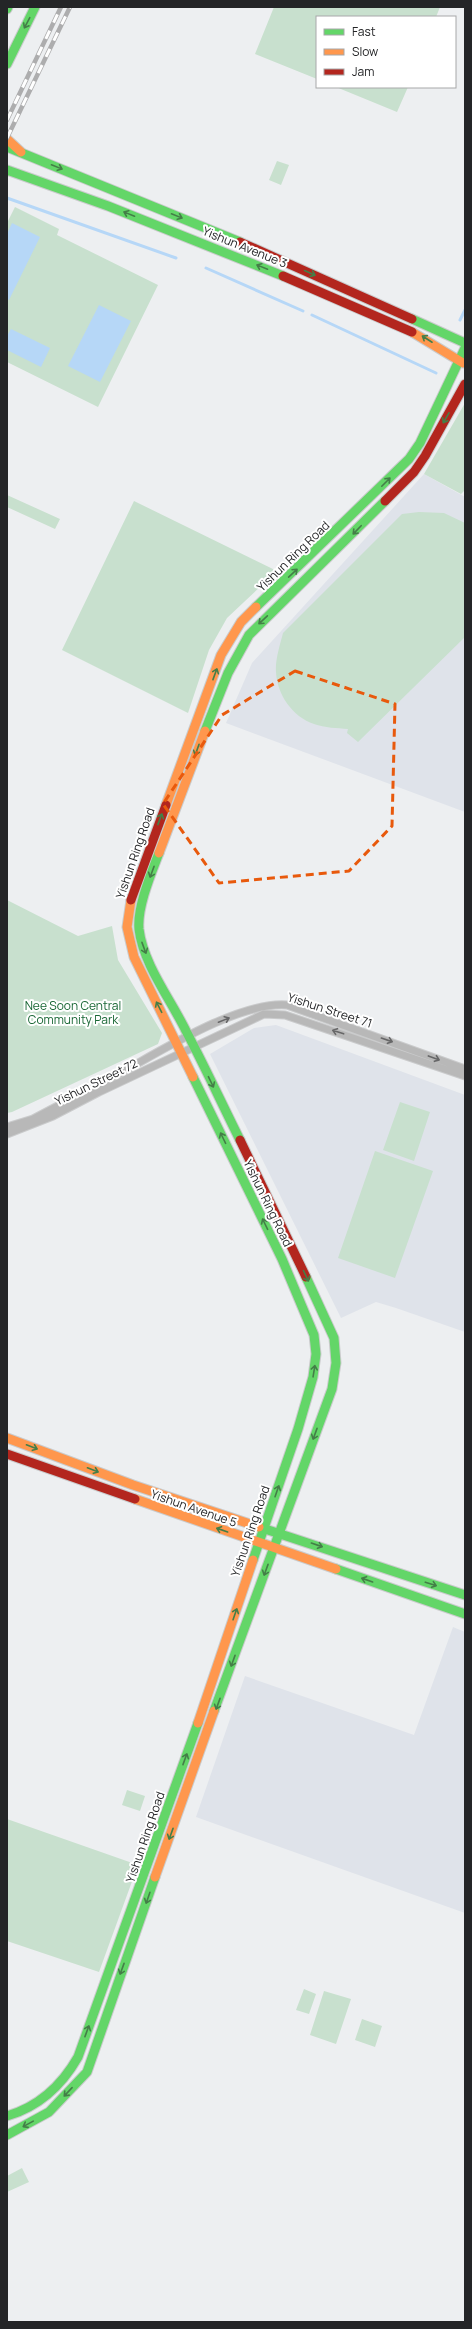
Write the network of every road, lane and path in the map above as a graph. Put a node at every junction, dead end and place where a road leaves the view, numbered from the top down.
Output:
1 (35, 7) edge
2 (7, 64) edge
3 (7, 139) edge
4 (7, 147) edge
5 (21, 152) junction
6 (8, 171) edge
7 (465, 343) edge
8 (465, 348) edge
9 (462, 363) edge
10 (465, 384) edge
11 (188, 1036) junction
12 (176, 1042) junction
13 (194, 1047) junction
14 (182, 1052) junction
15 (465, 1069) edge
16 (465, 1076) edge
17 (7, 1128) edge
18 (7, 1134) edge
19 (7, 1438) edge
20 (7, 1454) edge
21 (264, 1528) junction
22 (280, 1533) junction
23 (259, 1542) junction
24 (274, 1548) junction
25 (465, 1595) edge
26 (465, 1614) edge
27 (7, 2116) edge
28 (7, 2135) edge

1 -> 2 main road
3 - 5 main road
4 - 5 main road, Yishun Avenue 3
5 -> 7 main road, Yishun Avenue 3
9 -> 6 main road, Yishun Avenue 3
8 - 9 main road, Yishun Ring Road
12 -> 9 main road, Yishun Ring Road
10 -> 11 main road, Yishun Ring Road
11 - 12 street, Yishun Street 72
11 - 13 main road, Yishun Ring Road
11 -> 15 street, Yishun Street 71
12 - 14 main road, Yishun Ring Road
12 - 17 street, Yishun Street 72
13 - 14 street, Yishun Street 72
16 -> 13 street, Yishun Street 71
13 -> 22 main road, Yishun Ring Road
14 - 18 street, Yishun Street 72
21 -> 14 main road, Yishun Ring Road
19 -> 21 main road, Yishun Avenue 5
23 -> 20 main road, Yishun Avenue 5
21 - 22 main road, Yishun Avenue 5
21 - 23 main road, Yishun Ring Road
22 - 24 main road, Yishun Ring Road
22 -> 25 main road, Yishun Avenue 5
23 - 24 main road, Yishun Avenue 5
27 -> 23 main road, Yishun Ring Road
26 -> 24 main road, Yishun Avenue 5
24 -> 28 main road, Yishun Ring Road

